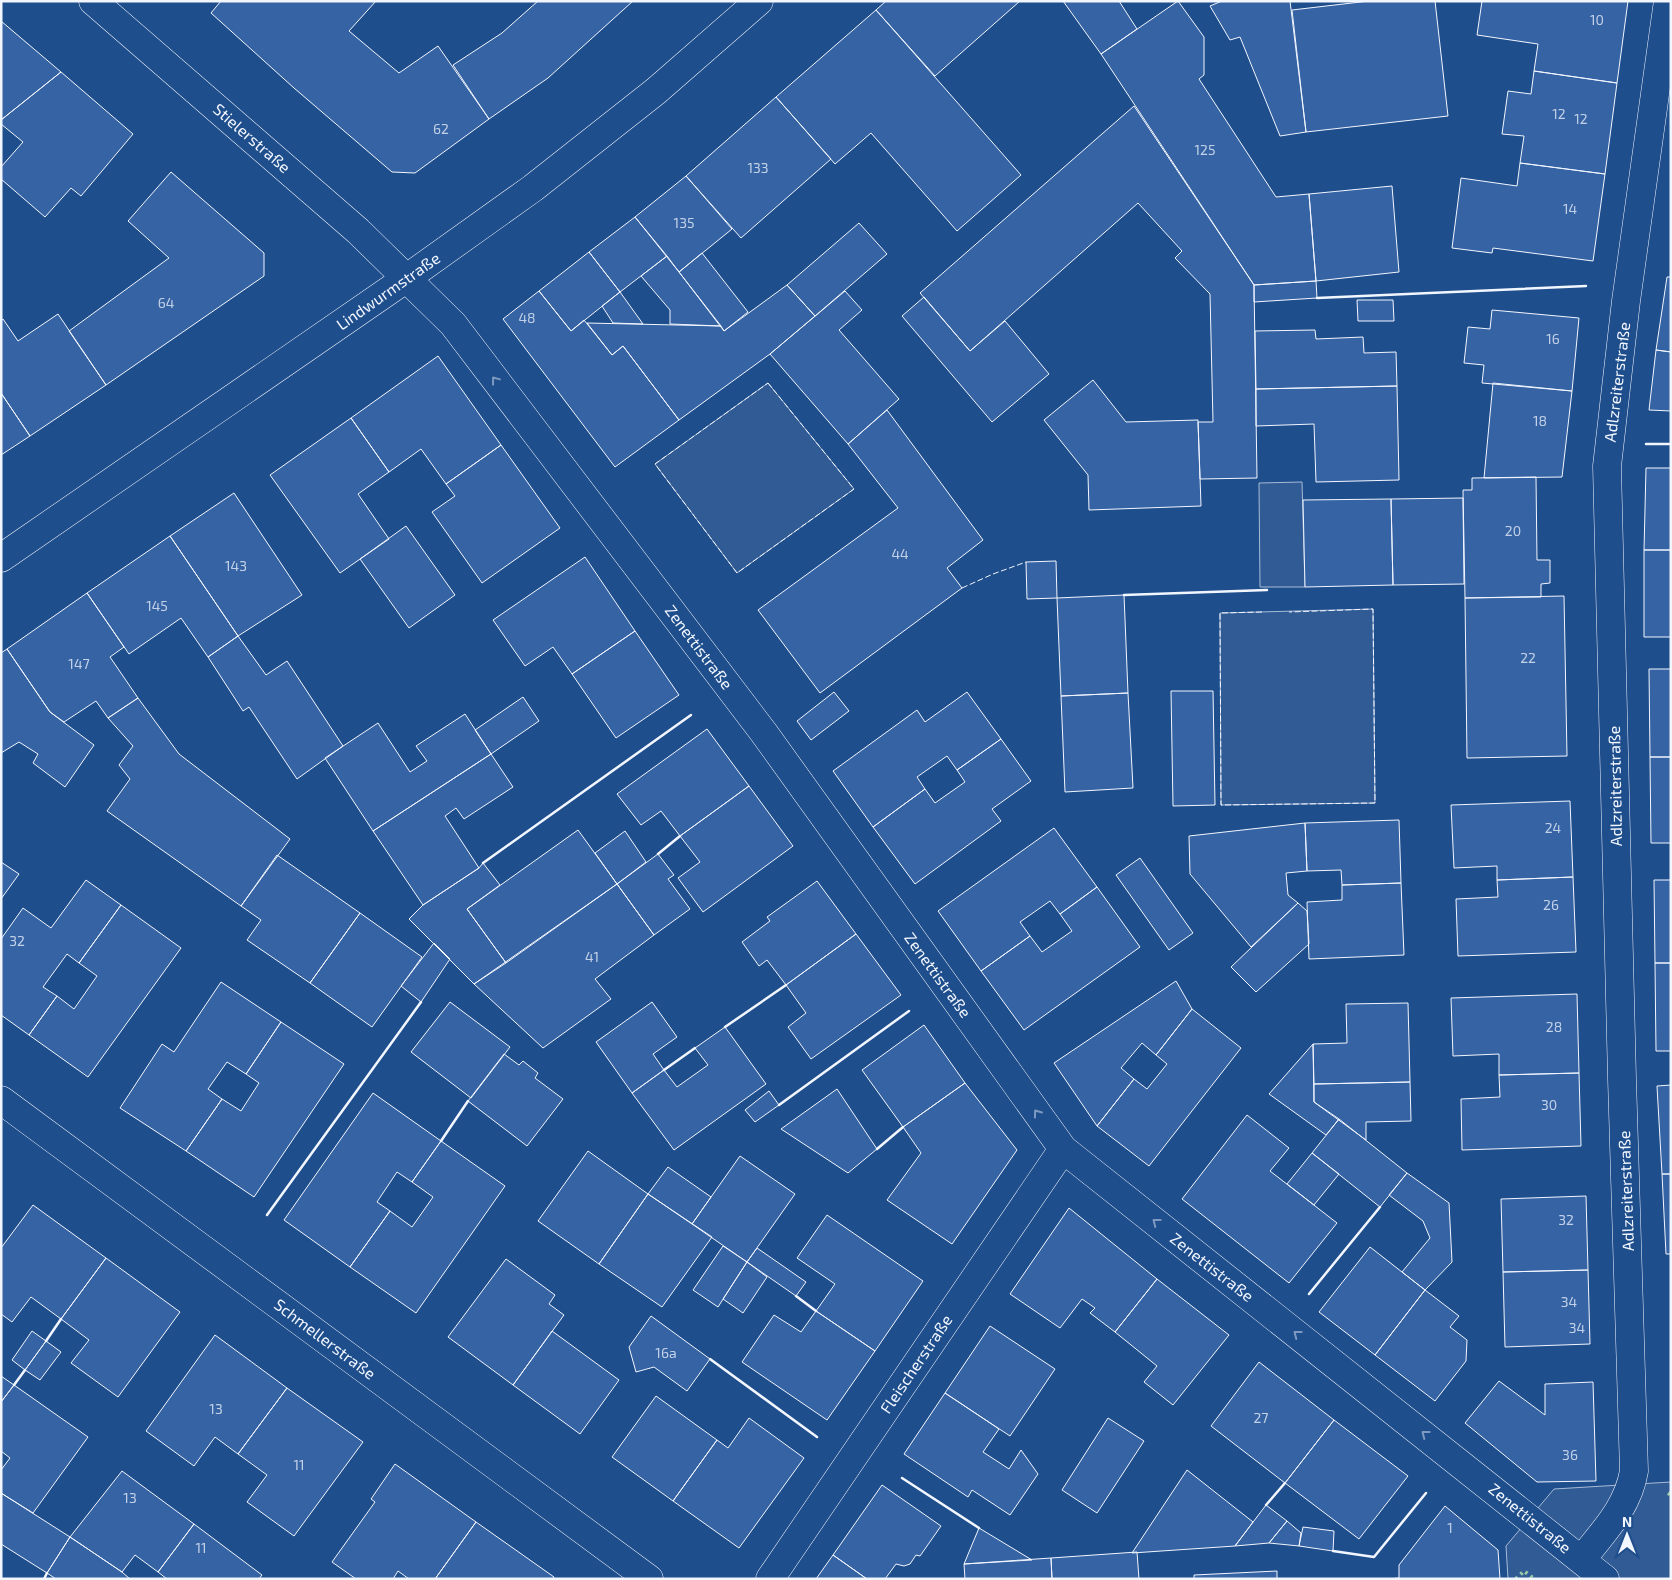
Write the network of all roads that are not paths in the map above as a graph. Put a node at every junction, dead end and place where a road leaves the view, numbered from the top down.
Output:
1 (93, 1) edge
2 (759, 1) edge
3 (1668, 1) edge
4 (407, 278) junction
5 (1, 558) edge
6 (1, 1100) edge
7 (1063, 1149) junction
8 (1582, 1559) junction
9 (649, 1579) edge
10 (770, 1579) edge
11 (1605, 1579) edge

1 - 4 street, Stielerstraße
2 - 4 street, Lindwurmstraße
3 - 8 street, Adlzreiterstraße
4 - 5 street, Lindwurmstraße
7 -> 4 street, Zenettistraße
6 - 9 street, Schmellerstraße
8 -> 7 street, Zenettistraße
7 - 10 street, Fleischerstraße
8 - 11 street, Zenettistraße

